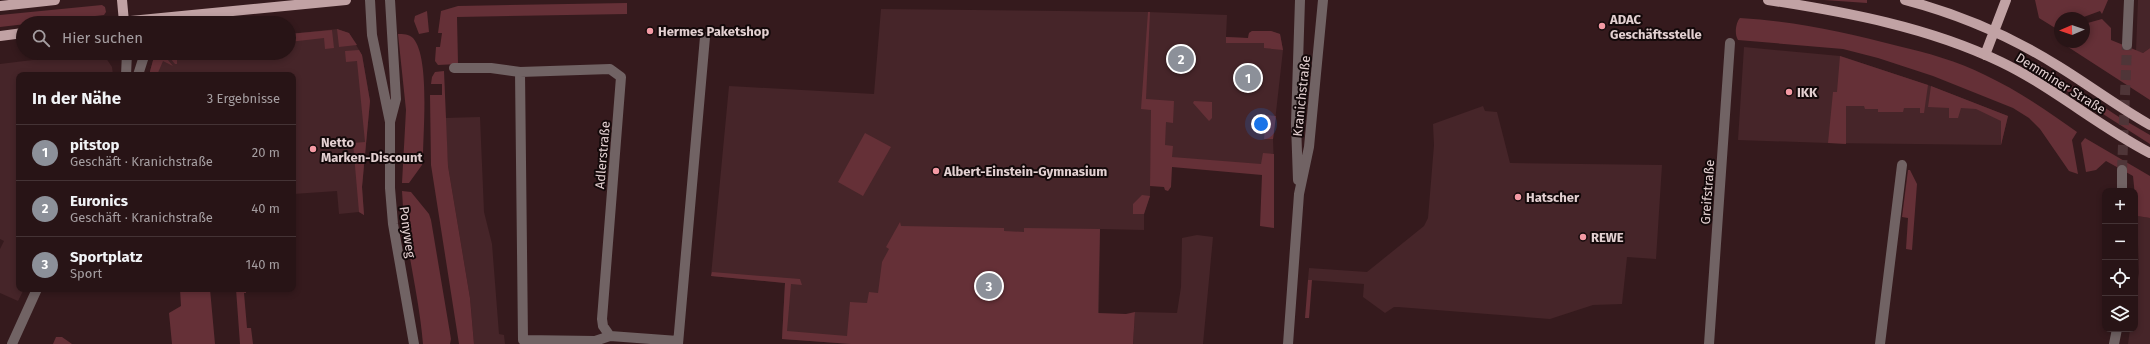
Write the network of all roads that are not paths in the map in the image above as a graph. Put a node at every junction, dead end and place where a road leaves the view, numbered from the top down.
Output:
1 (56, 0) edge
2 (122, 0) edge
3 (346, 0) edge
4 (370, 0) edge
5 (390, 0) edge
6 (1300, 0) edge
7 (1323, 0) edge
8 (1768, 0) edge
9 (1905, 0) edge
10 (2006, 0) edge
11 (2129, 3) edge
12 (0, 6) edge
13 (123, 16) edge
14 (197, 16) edge
15 (1995, 32) junction
16 (16, 34) edge
17 (0, 36) edge
18 (705, 37) dead end
19 (1730, 42) dead end
20 (2127, 45) tunnel mouth
21 (1985, 55) junction
22 (127, 60) edge
23 (143, 60) edge
24 (454, 68) dead end
25 (126, 72) edge
26 (139, 72) edge
27 (520, 72) junction
28 (390, 122) junction
29 (2150, 125) edge
30 (2150, 153) edge
31 (1902, 165) dead end
32 (2122, 170) tunnel mouth
33 (2122, 188) edge
34 (1299, 194) junction
35 (36, 292) edge
36 (2116, 332) edge
37 (610, 336) junction
38 (678, 343) edge
39 (12, 344) edge
40 (414, 344) edge
41 (1288, 344) edge
42 (1709, 344) edge
43 (1880, 344) edge
44 (2114, 344) edge

1 - 12 main road
2 - 13 main road
3 - 14 main road
4 - 28 street, Ponyweg
5 - 28 street, Ponyweg
6 - 34 street, Kranichstraße
7 - 34 street, Kranichstraße
8 - 21 main road, Demminer Straße
9 - 15 main road, Demminer Straße
10 - 15 main road
11 - 20 street
15 - 21 main road
15 - 29 main road, Demminer Straße
16 - 17 main road
18 - 38 street
19 - 42 street, Greifstraße
21 - 30 main road, Demminer Straße
22 - 25 street
23 - 26 street
24 - 27 street, Adlerstraße
27 - 37 street
27 - 37 street, Adlerstraße
28 - 40 street, Ponyweg
31 - 43 street
32 - 33 street
34 - 41 street, Kranichstraße
35 - 39 street
36 - 44 street
37 - 38 street

